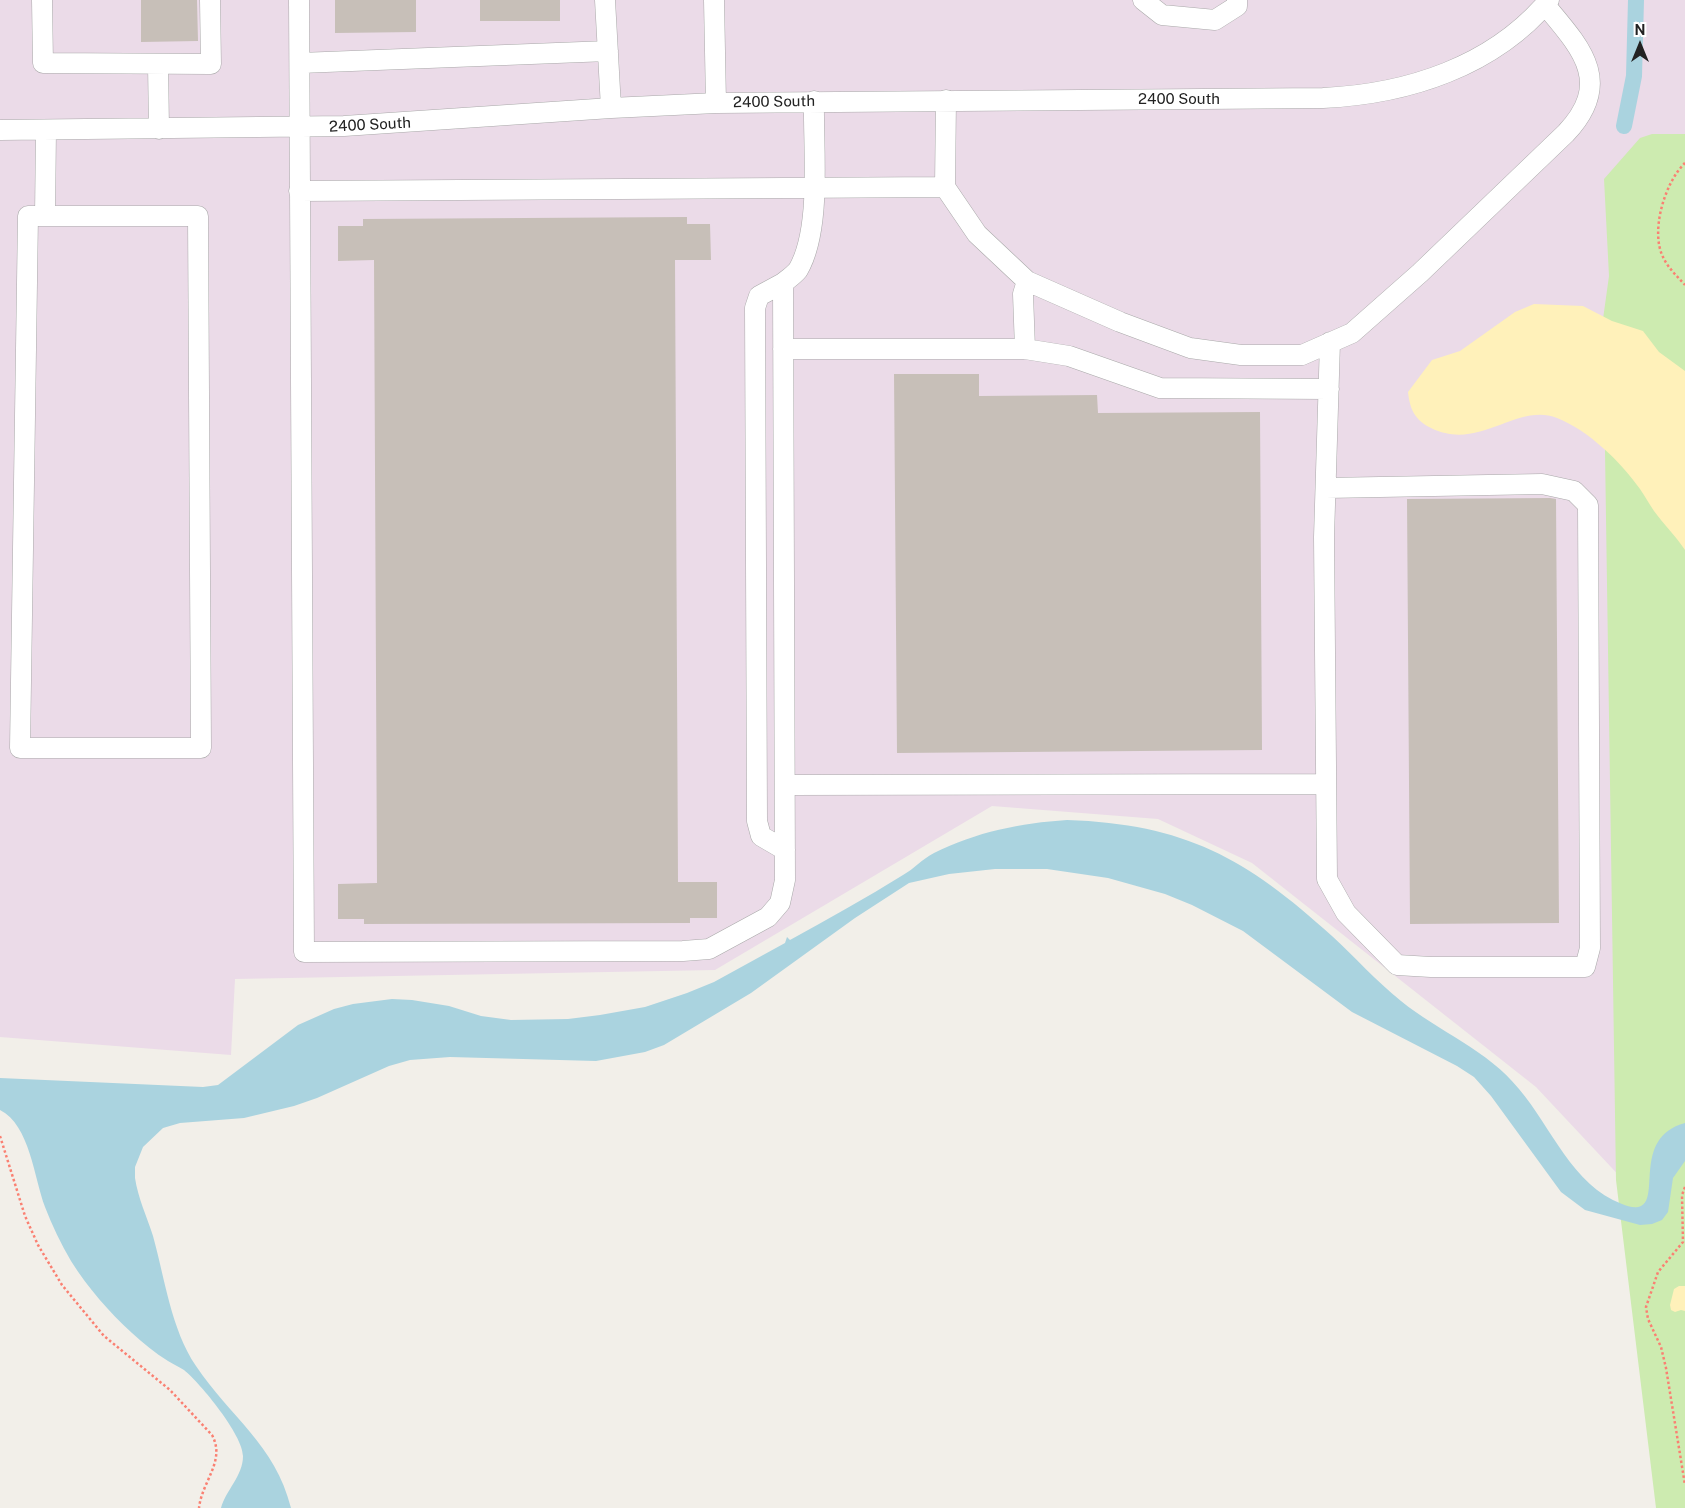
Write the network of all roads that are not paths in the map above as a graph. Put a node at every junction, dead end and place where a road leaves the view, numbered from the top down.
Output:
1 (42, 0) edge
2 (210, 0) edge
3 (299, 0) edge
4 (605, 0) edge
5 (714, 0) edge
6 (1143, 0) edge
7 (1237, 0) edge
8 (1547, 2) edge
9 (608, 51) junction
10 (300, 63) junction
11 (158, 64) junction
12 (946, 100) junction
13 (814, 101) junction
14 (716, 103) junction
15 (611, 108) junction
16 (300, 128) junction
17 (159, 129) junction
18 (0, 130) edge
19 (46, 130) junction
20 (813, 187) junction
21 (945, 187) junction
22 (299, 191) junction
23 (45, 216) junction
24 (1027, 281) junction
25 (783, 283) junction
26 (1330, 342) junction
27 (783, 349) junction
28 (1024, 349) junction
29 (1329, 389) junction
30 (1326, 488) junction
31 (756, 535) junction
32 (784, 535) junction
33 (1326, 784) junction
34 (785, 785) junction
35 (785, 850) junction

1 - 11 street
2 - 11 street
3 - 10 street
4 - 9 street
5 - 14 street
6 - 7 street
8 - 12 street, 2400 South
8 - 26 street
9 - 10 street
9 - 15 street
10 - 16 street
11 - 17 street
12 - 13 street, 2400 South
12 - 21 street
13 - 14 street, 2400 South
13 - 20 street
14 - 15 street, 2400 South
15 - 16 street, 2400 South
16 - 17 street, 2400 South
16 - 22 street
17 - 19 street, 2400 South
18 - 19 street, 2400 South
19 - 23 street
20 - 21 street
20 - 22 street
20 - 25 street
21 - 24 street
22 - 35 street
23 - 23 street
24 - 26 street
24 - 28 street
25 - 27 street
25 - 31 street
26 - 29 street
27 - 28 street
27 - 32 street
28 - 29 street
29 - 30 street
30 - 33 street
30 - 33 street
31 - 32 street
31 - 35 street
32 - 34 street
33 - 34 street
34 - 35 street

